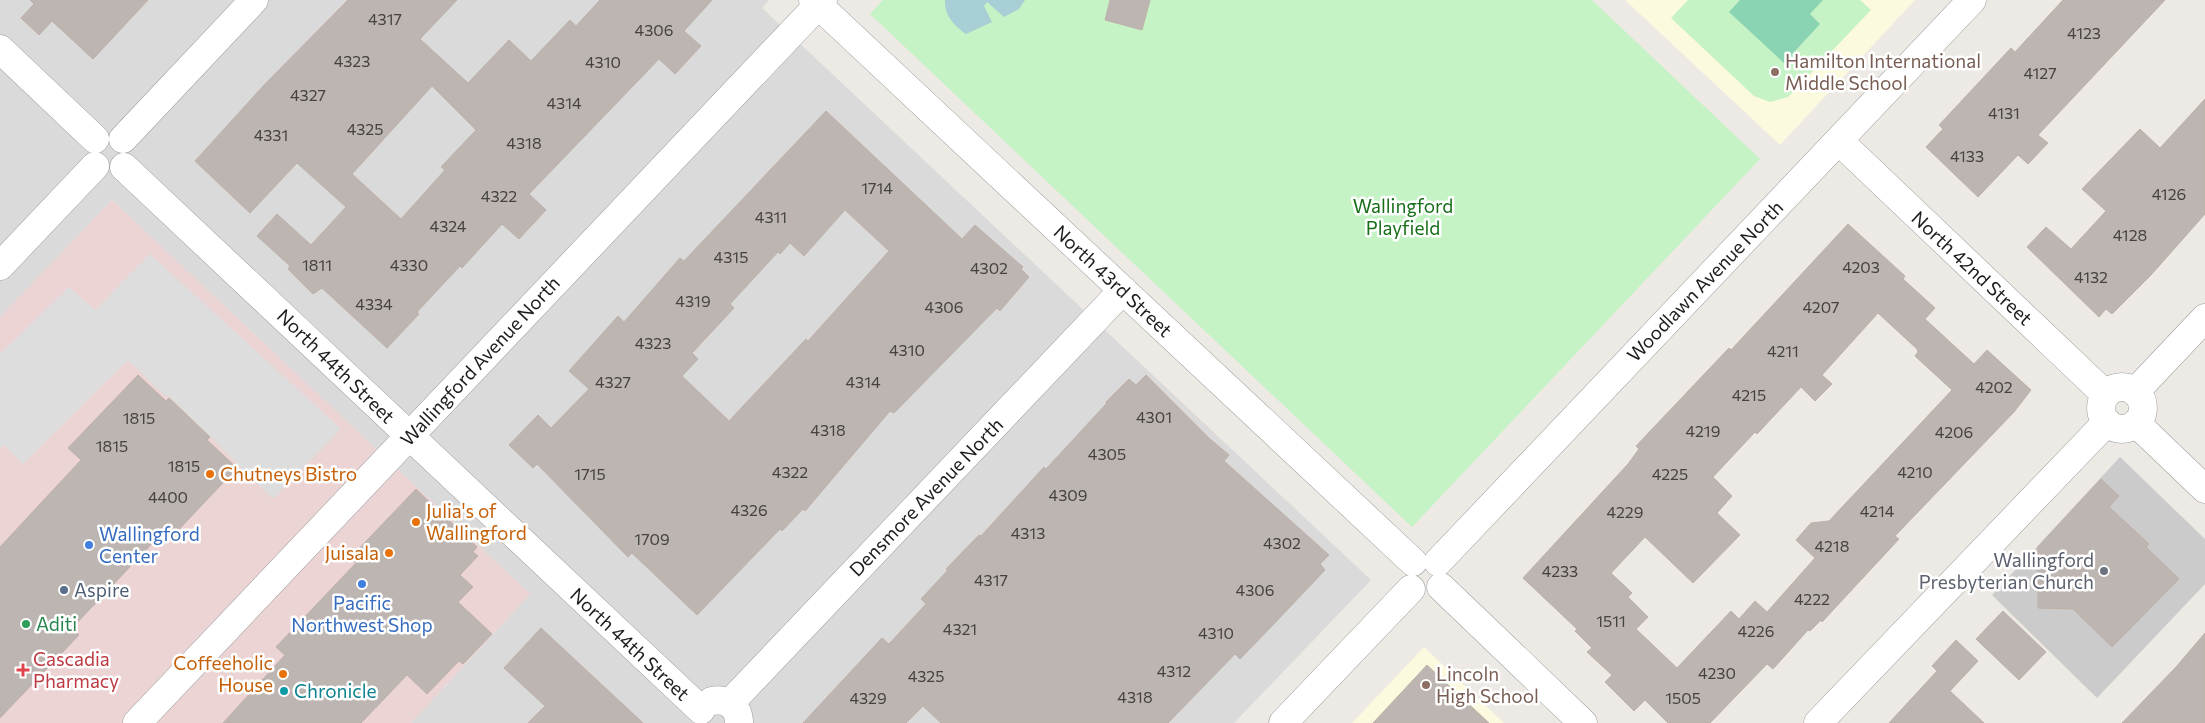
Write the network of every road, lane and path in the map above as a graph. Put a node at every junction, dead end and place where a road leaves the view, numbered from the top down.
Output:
1 (254, 0) edge
2 (1972, 0) edge
3 (818, 2) edge
4 (0, 49) edge
5 (95, 139) junction
6 (123, 139) junction
7 (1839, 142) junction
8 (95, 166) junction
9 (124, 167) junction
10 (0, 266) edge
11 (1123, 290) junction
12 (2205, 318) edge
13 (2135, 392) junction
14 (2106, 395) junction
15 (2107, 422) junction
16 (2136, 423) junction
17 (409, 436) junction
18 (2205, 489) edge
19 (1430, 571) junction
20 (735, 713) edge
21 (699, 716) edge
22 (137, 723) edge
23 (1284, 723) edge
24 (1583, 723) edge
25 (1818, 723) edge

1 - 6 street
2 - 7 street, Woodlawn Avenue North
3 - 11 street, North 43rd Street
3 - 17 street, Wallingford Avenue North
4 - 5 street
5 - 6 street
5 - 8 street
6 - 9 street
7 - 14 street, North 42nd Street
7 - 19 street, Woodlawn Avenue North
8 - 9 street
8 - 10 street
9 - 17 street, North 44th Street
11 - 19 street, North 43rd Street
11 - 20 street, Densmore Avenue North
12 - 13 street
13 - 14 street
13 - 16 street
14 - 15 street
15 - 16 street
15 - 25 street
16 - 18 street
17 - 21 street, North 44th Street
17 - 22 street, Wallingford Avenue North
19 - 23 street
19 - 24 street, North 43rd Street
20 - 21 street

